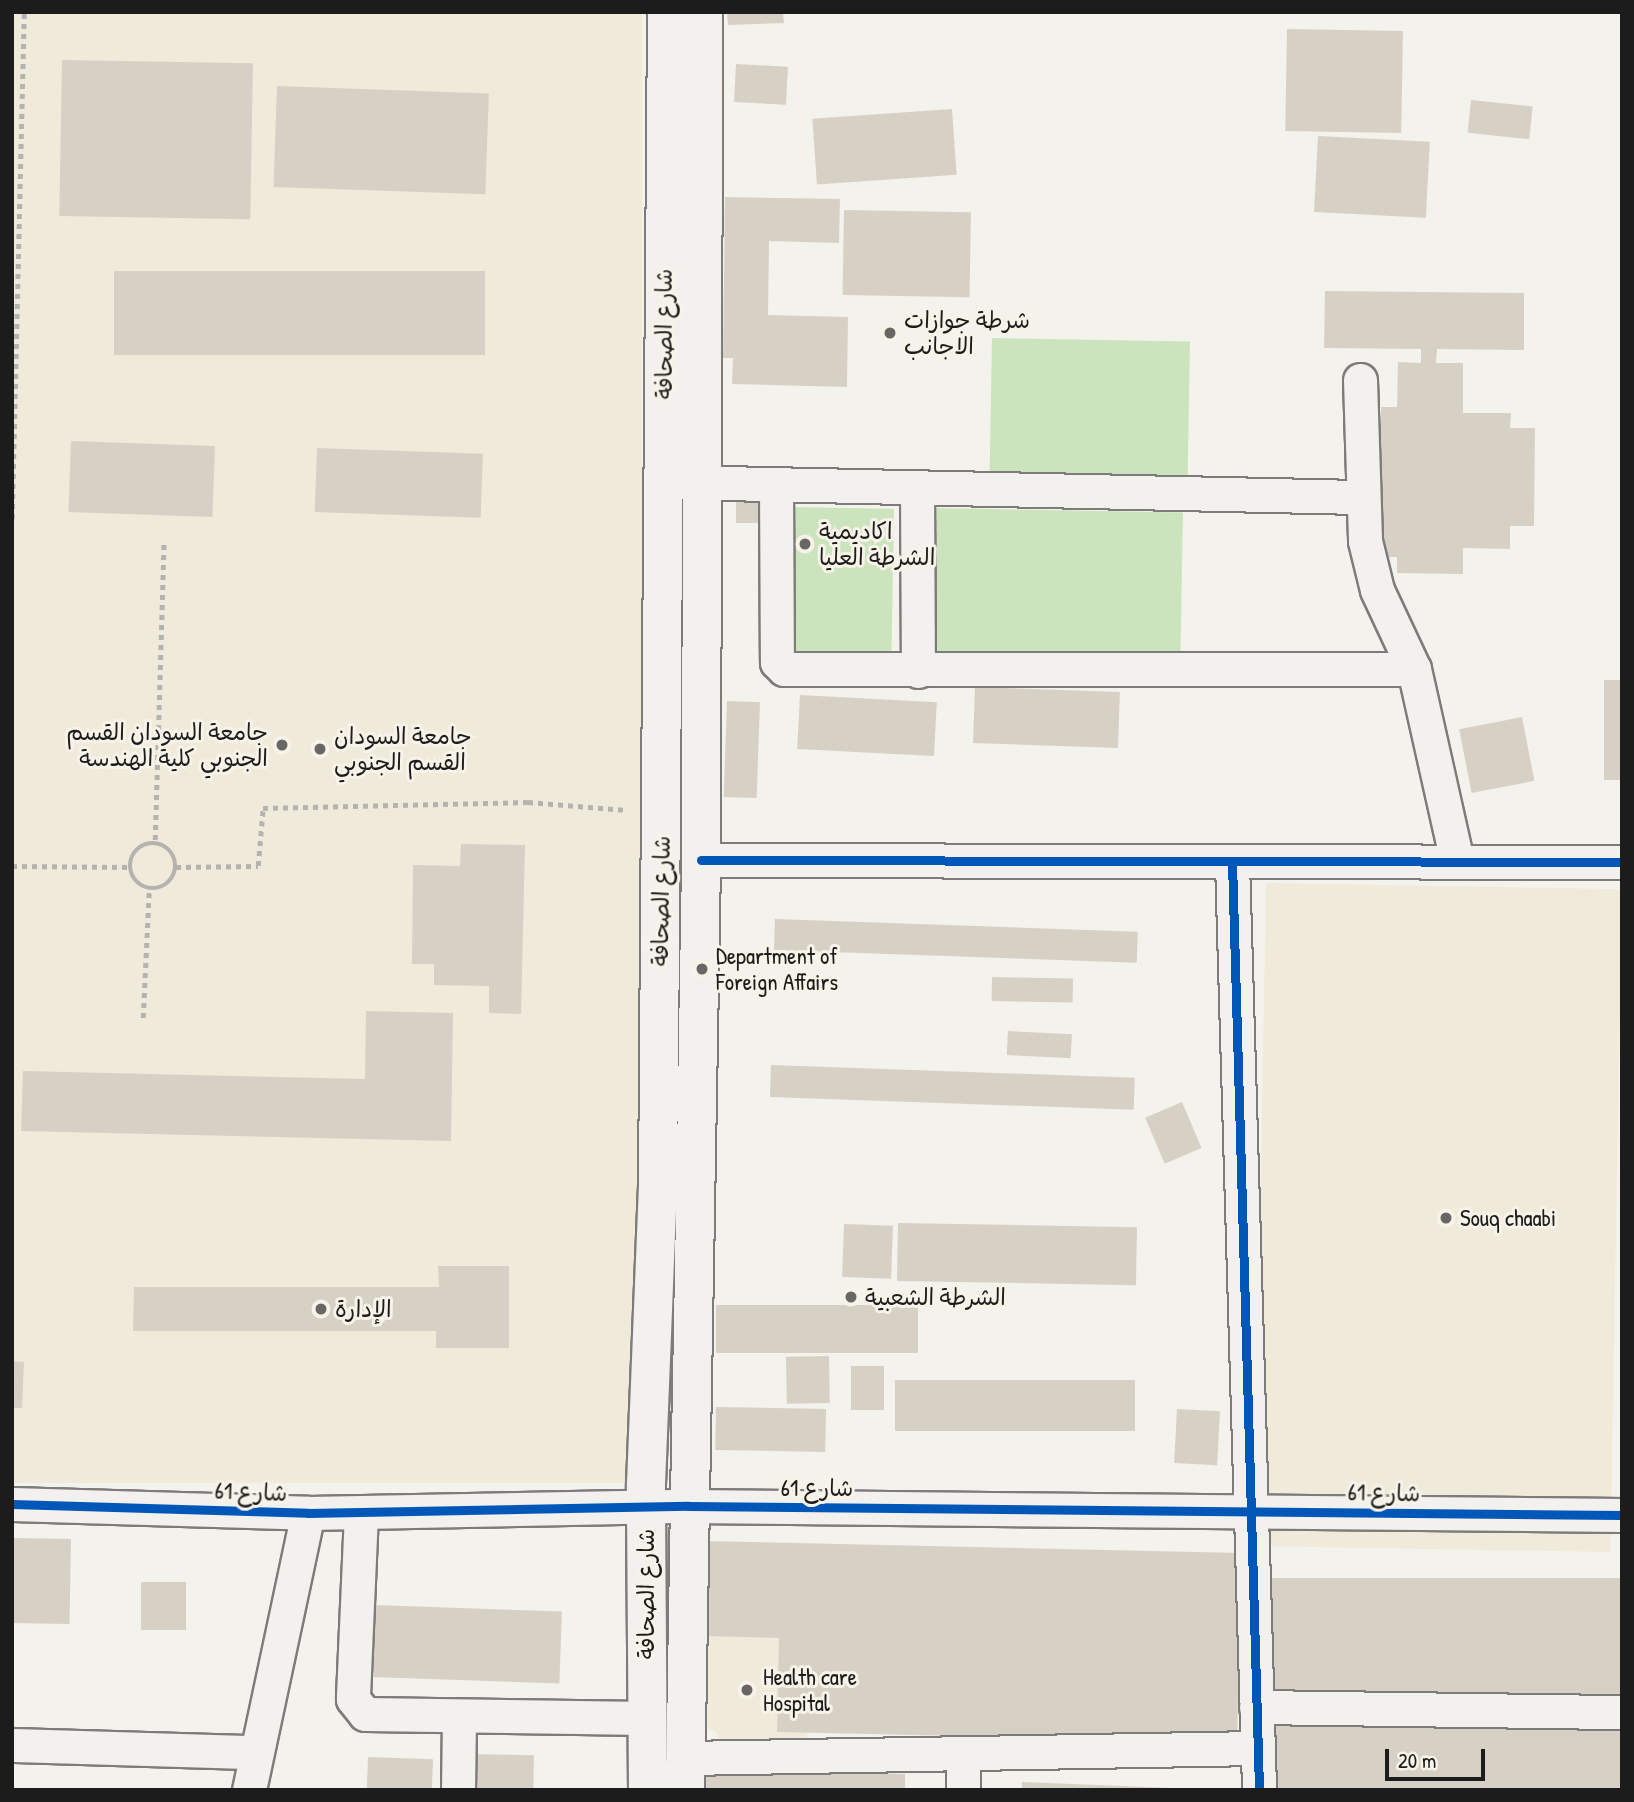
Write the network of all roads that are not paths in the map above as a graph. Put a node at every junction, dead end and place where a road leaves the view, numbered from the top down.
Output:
1 (667, 12) edge
2 (703, 12) edge
3 (1360, 380) dead end
4 (663, 481) junction
5 (703, 484) junction
6 (776, 485) junction
7 (918, 488) junction
8 (1361, 498) junction
9 (1414, 669) junction
10 (918, 671) junction
11 (701, 860) junction
12 (1457, 861) junction
13 (1232, 862) junction
14 (1622, 862) edge
15 (12, 1504) edge
16 (688, 1506) junction
17 (646, 1507) junction
18 (1253, 1510) junction
19 (308, 1513) junction
20 (361, 1513) junction
21 (1622, 1515) edge
22 (1256, 1707) junction
23 (1622, 1712) edge
24 (459, 1718) junction
25 (647, 1718) junction
26 (12, 1745) edge
27 (1258, 1748) junction
28 (255, 1752) junction
29 (963, 1756) junction
30 (685, 1774) edge
31 (249, 1790) edge
32 (458, 1790) edge
33 (648, 1790) edge
34 (963, 1790) edge
35 (1259, 1790) edge

1 - 4 main road, شارع الصحافة
2 - 5 main road, شارع الصحافة
3 - 8 street
4 - 5 street
4 - 17 main road, شارع الصحافة
5 - 6 street
5 - 11 main road, شارع الصحافة
6 - 7 street
6 - 10 street
7 - 8 street
7 - 10 street
8 - 9 street
9 - 10 street
9 - 12 street
11 - 13 street
11 - 16 main road, شارع الصحافة
12 - 13 street
12 - 14 street
13 - 18 street
15 - 19 street, شارع 61
16 - 17 street, شارع 61
16 - 18 street, شارع 61
16 - 30 main road, شارع الصحافة
17 - 20 street, شارع 61
17 - 25 main road, شارع الصحافة
18 - 21 street, شارع 61
18 - 22 street
19 - 20 street, شارع 61
19 - 28 street
20 - 24 street
22 - 23 street
22 - 27 street
24 - 25 street
24 - 32 street
25 - 33 main road, شارع الصحافة
26 - 28 street
27 - 29 street
27 - 35 street
28 - 31 street
29 - 30 street
29 - 34 street

